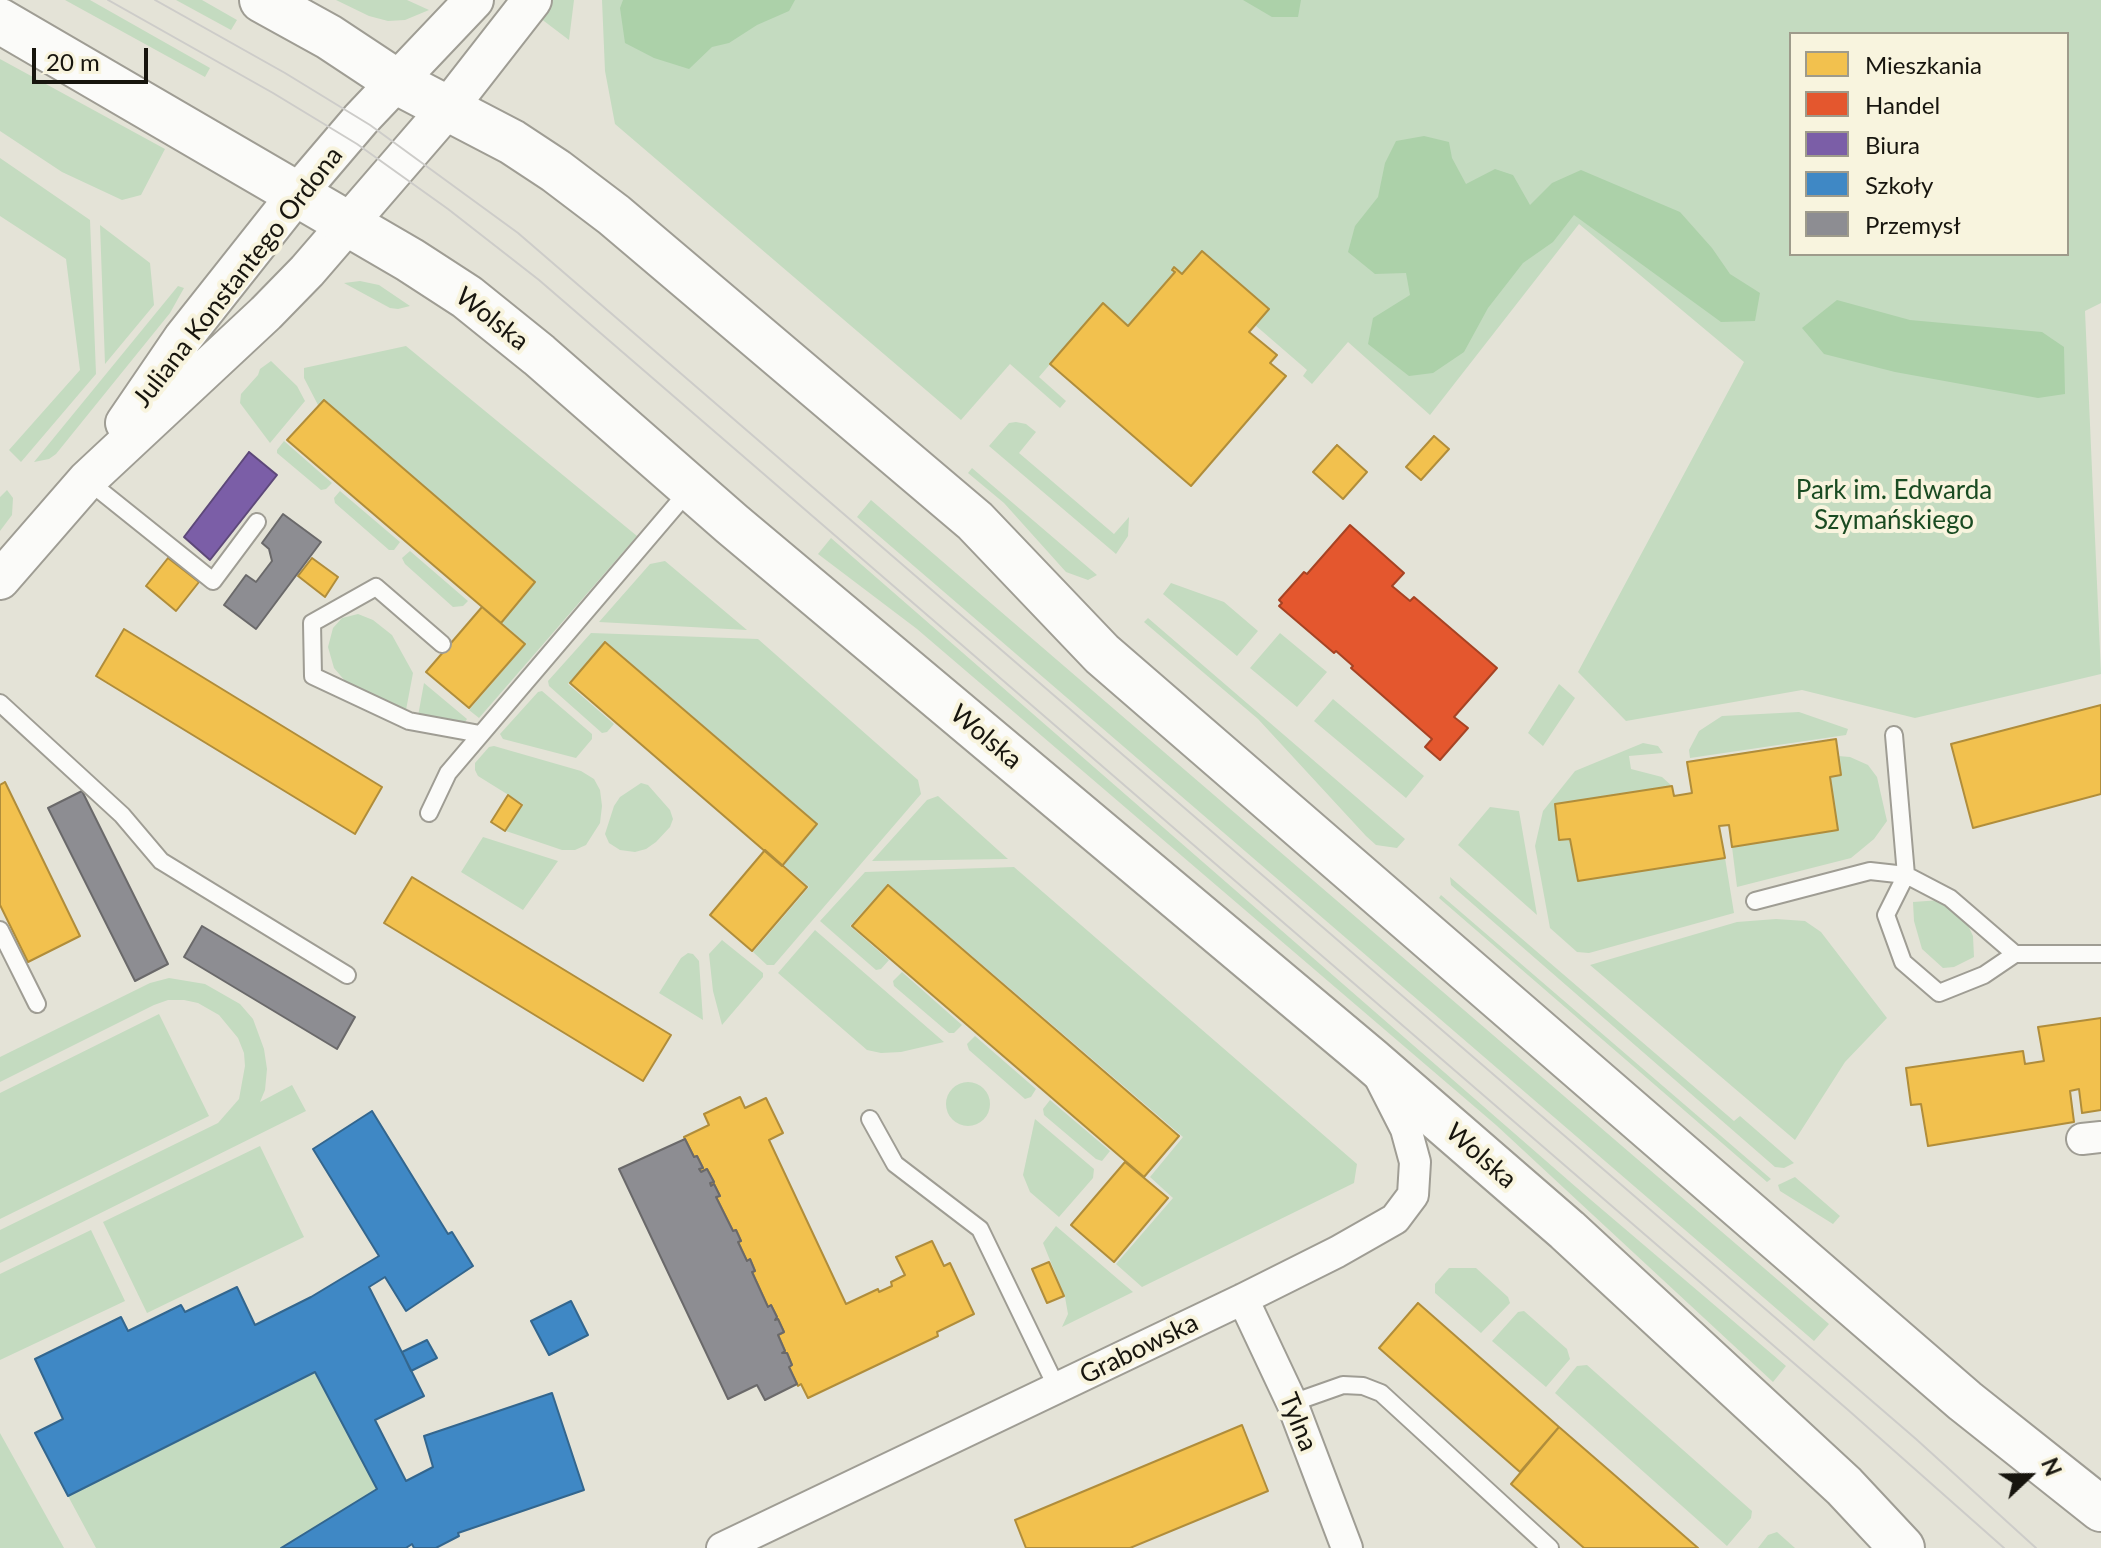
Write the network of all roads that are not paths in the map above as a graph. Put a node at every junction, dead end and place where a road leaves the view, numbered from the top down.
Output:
1 (262, 0) edge
2 (474, 0) edge
3 (532, 0) edge
4 (0, 21) edge
5 (397, 82) junction
6 (447, 109) junction
7 (297, 194) junction
8 (348, 223) junction
9 (87, 480) junction
10 (691, 488) junction
11 (257, 522) dead end
12 (0, 580) edge
13 (442, 644) dead end
14 (0, 703) edge
15 (480, 734) junction
16 (1894, 735) dead end
17 (429, 813) dead end
18 (1906, 875) junction
19 (1755, 901) dead end
20 (0, 930) edge
21 (2015, 954) junction
22 (2101, 954) edge
23 (347, 975) dead end
24 (37, 1004) dead end
25 (1371, 1060) junction
26 (870, 1119) dead end
27 (1243, 1299) junction
28 (1057, 1388) junction
29 (1292, 1403) junction
30 (2101, 1509) edge
31 (722, 1548) edge
32 (1347, 1548) edge
33 (1550, 1548) edge
34 (1902, 1548) edge

1 - 5 main road
2 - 5 street, Juliana Konstantego Ordona
3 - 6 street, Juliana Konstantego Ordona
4 - 7 main road, Wolska
5 - 6 main road
5 - 7 street, Juliana Konstantego Ordona
6 - 8 street, Juliana Konstantego Ordona
6 - 30 main road
7 - 8 main road, Wolska
7 - 9 street, Juliana Konstantego Ordona
8 - 9 street, Juliana Konstantego Ordona
8 - 10 main road, Wolska
9 - 11 lane
9 - 12 street, Juliana Konstantego Ordona
10 - 15 lane
10 - 25 main road, Wolska
13 - 15 lane
14 - 23 lane
15 - 17 lane
16 - 18 lane
18 - 19 lane
18 - 21 lane
18 - 21 lane
20 - 24 lane
21 - 22 lane
25 - 27 street, Grabowska
25 - 34 main road, Wolska
26 - 28 lane
27 - 28 street, Grabowska
27 - 29 street, Tylna
28 - 31 street, Grabowska
29 - 32 street, Tylna
29 - 33 lane

